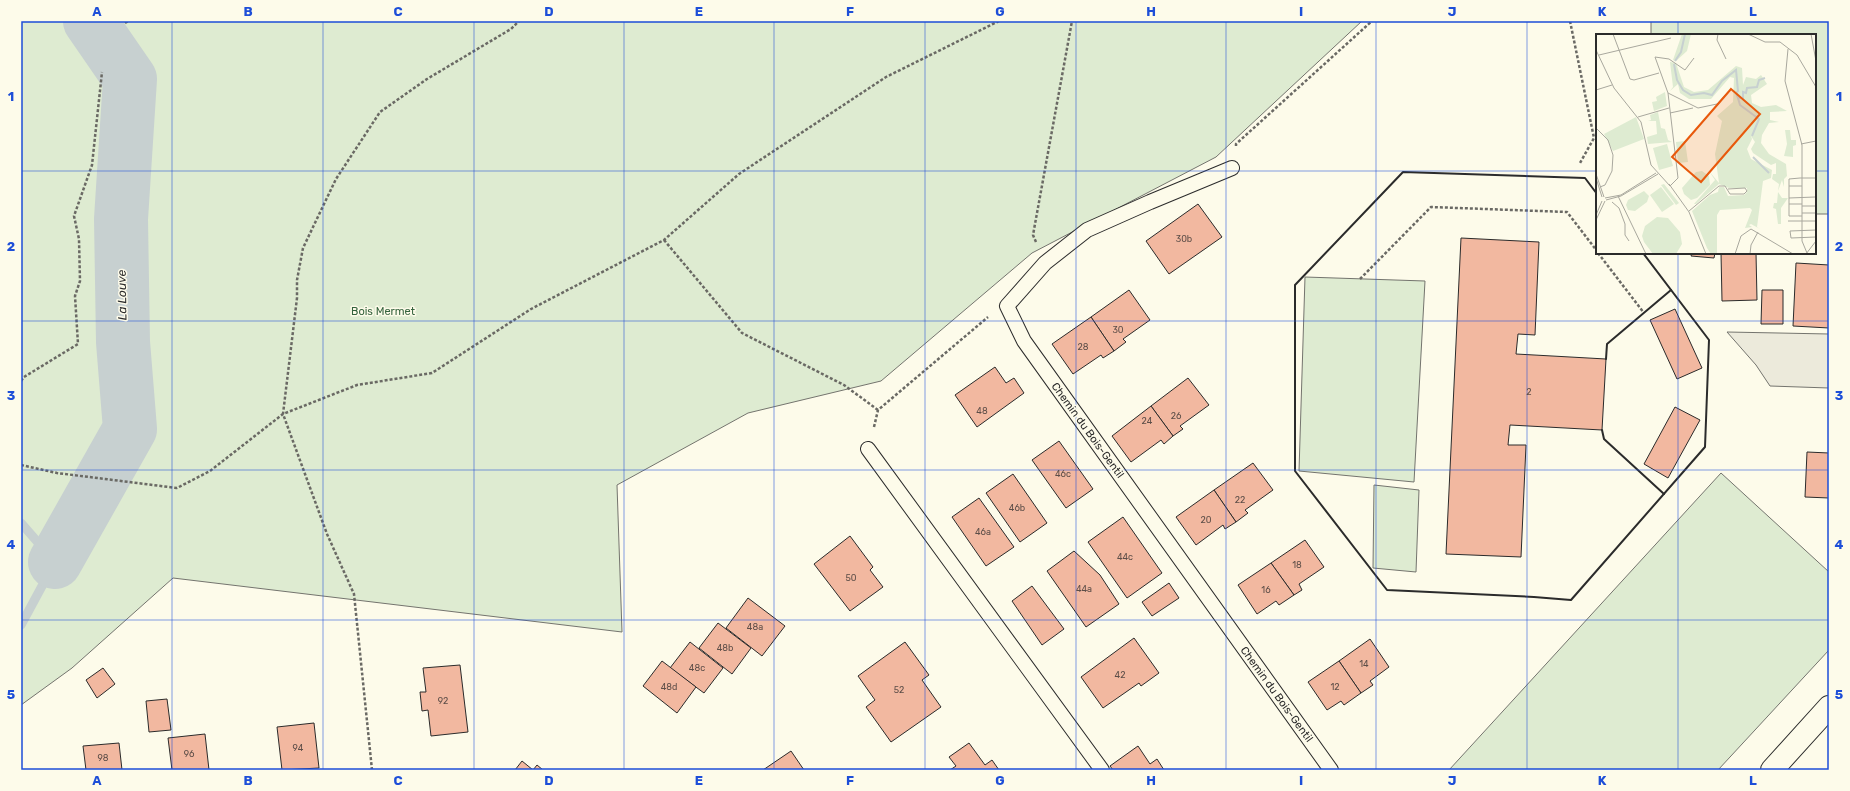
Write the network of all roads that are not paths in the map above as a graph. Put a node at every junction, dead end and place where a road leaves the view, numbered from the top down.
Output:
1 (1232, 168) road end
2 (868, 449) road end
3 (1829, 707) edge
4 (1102, 770) edge
5 (1331, 770) edge
6 (1772, 770) edge

1 - 5 lane, Chemin du Bois-Gentil
2 - 4 lane
3 - 6 street

